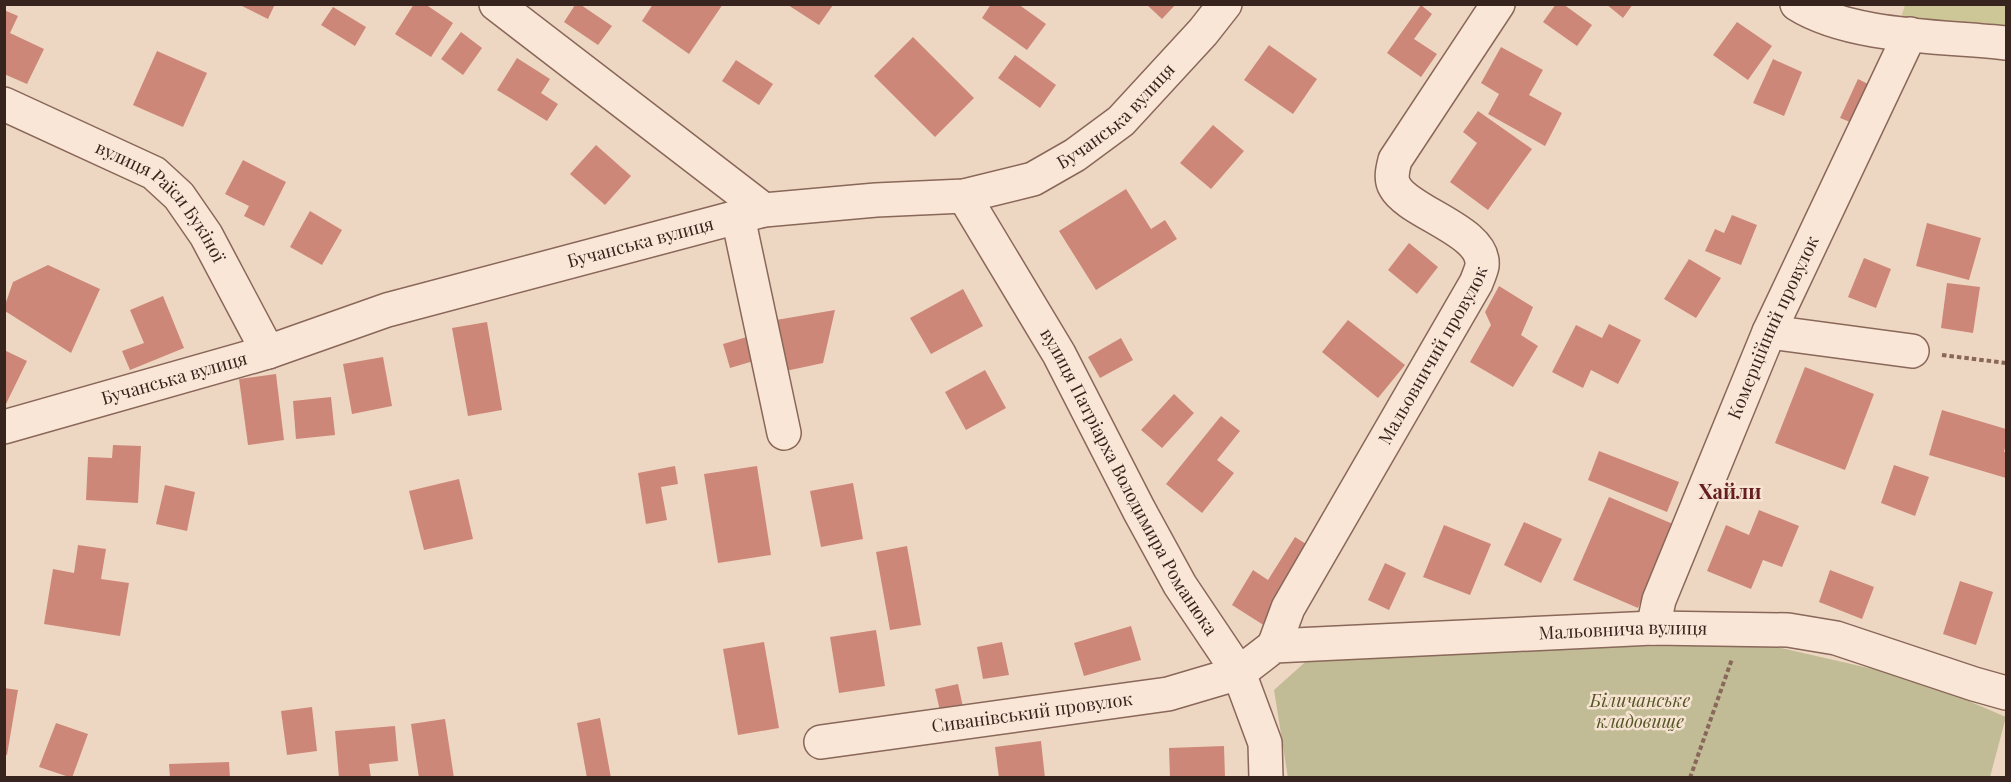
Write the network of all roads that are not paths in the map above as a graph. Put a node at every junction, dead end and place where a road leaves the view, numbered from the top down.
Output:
1 (496, 4) edge
2 (1225, 4) edge
3 (1498, 4) edge
4 (1797, 4) edge
5 (1910, 34) junction
6 (2007, 43) edge
7 (4, 104) edge
8 (964, 196) junction
9 (751, 214) junction
10 (1769, 332) junction
11 (1912, 351) road end
12 (268, 352) junction
13 (4, 426) edge
14 (784, 433) dead end
15 (1653, 628) junction
16 (1274, 646) junction
17 (1239, 674) junction
18 (2007, 693) edge
19 (821, 742) dead end
20 (1266, 777) edge

1 - 9 street
2 - 8 street, Бучанська вулиця
3 - 16 street, Мальовничий провулок
4 - 5 street
5 - 6 street
5 - 10 street, Комерційний провулок
7 - 12 street, вулиця Раїси Букіної
8 - 9 street, Бучанська вулиця
8 - 17 street, вулиця Патріарха Володимира Романюка
9 - 12 street, Бучанська вулиця
9 - 14 street
10 - 11 street
10 - 15 street, Комерційний провулок
12 - 13 street, Бучанська вулиця
15 - 16 street, Мальовнича вулиця
15 - 18 street, Мальовнича вулиця
16 - 17 street
17 - 19 street, Сиванівський провулок
17 - 20 street, вулиця Патріарха Володимира Романюка

